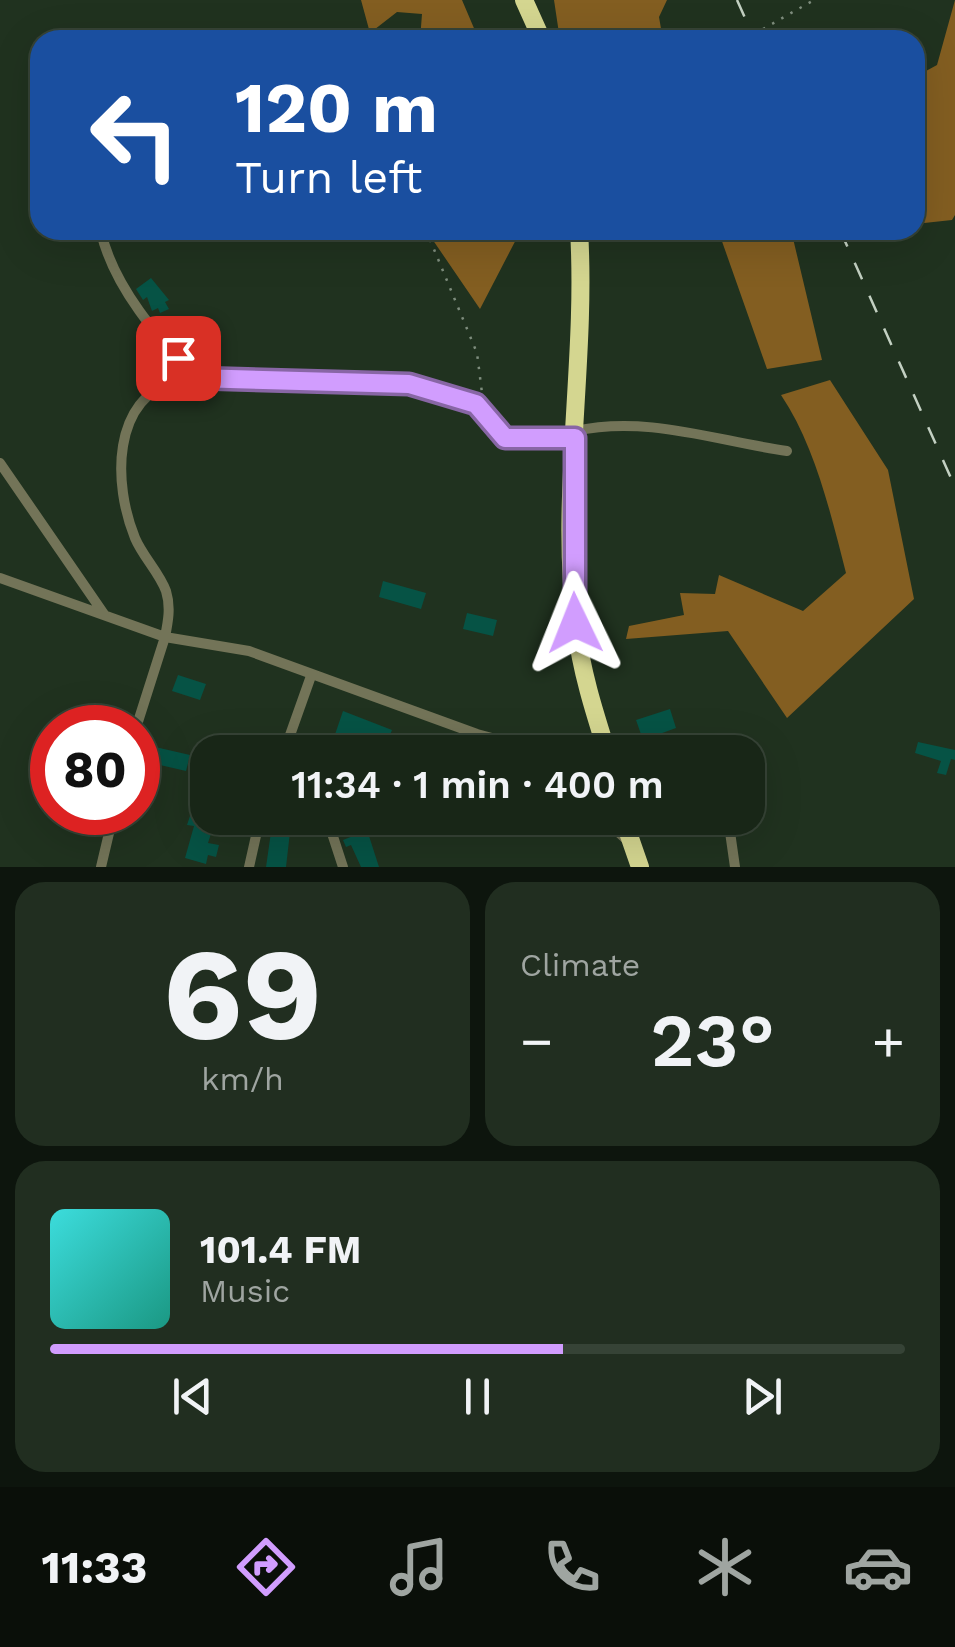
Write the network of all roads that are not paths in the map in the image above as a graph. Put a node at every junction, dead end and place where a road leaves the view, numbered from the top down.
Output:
1 (524, 0) edge
2 (538, 30) edge
3 (103, 240) edge
4 (578, 240) edge
5 (196, 378) junction
6 (575, 435) junction
7 (787, 450) dead end
8 (0, 462) edge
9 (0, 578) edge
10 (104, 614) junction
11 (166, 637) junction
12 (311, 676) junction
13 (144, 705) edge
14 (290, 735) edge
15 (491, 735) edge
16 (602, 735) edge
17 (109, 835) edge
18 (257, 835) edge
19 (333, 835) edge
20 (621, 835) edge
21 (627, 835) edge
22 (734, 835) edge
23 (628, 841) junction
24 (101, 867) edge
25 (250, 867) edge
26 (343, 867) edge
27 (640, 867) edge
28 (735, 867) edge

1 - 2 highway
3 - 5 street
4 - 6 highway
5 - 6 street
5 - 11 street
6 - 7 street
6 - 16 highway
8 - 10 street
9 - 10 street
10 - 11 street
11 - 12 street
11 - 13 street
12 - 14 street
12 - 15 street
17 - 24 street
18 - 25 street
19 - 26 street
20 - 23 street
21 - 23 highway
22 - 28 street
23 - 27 highway

